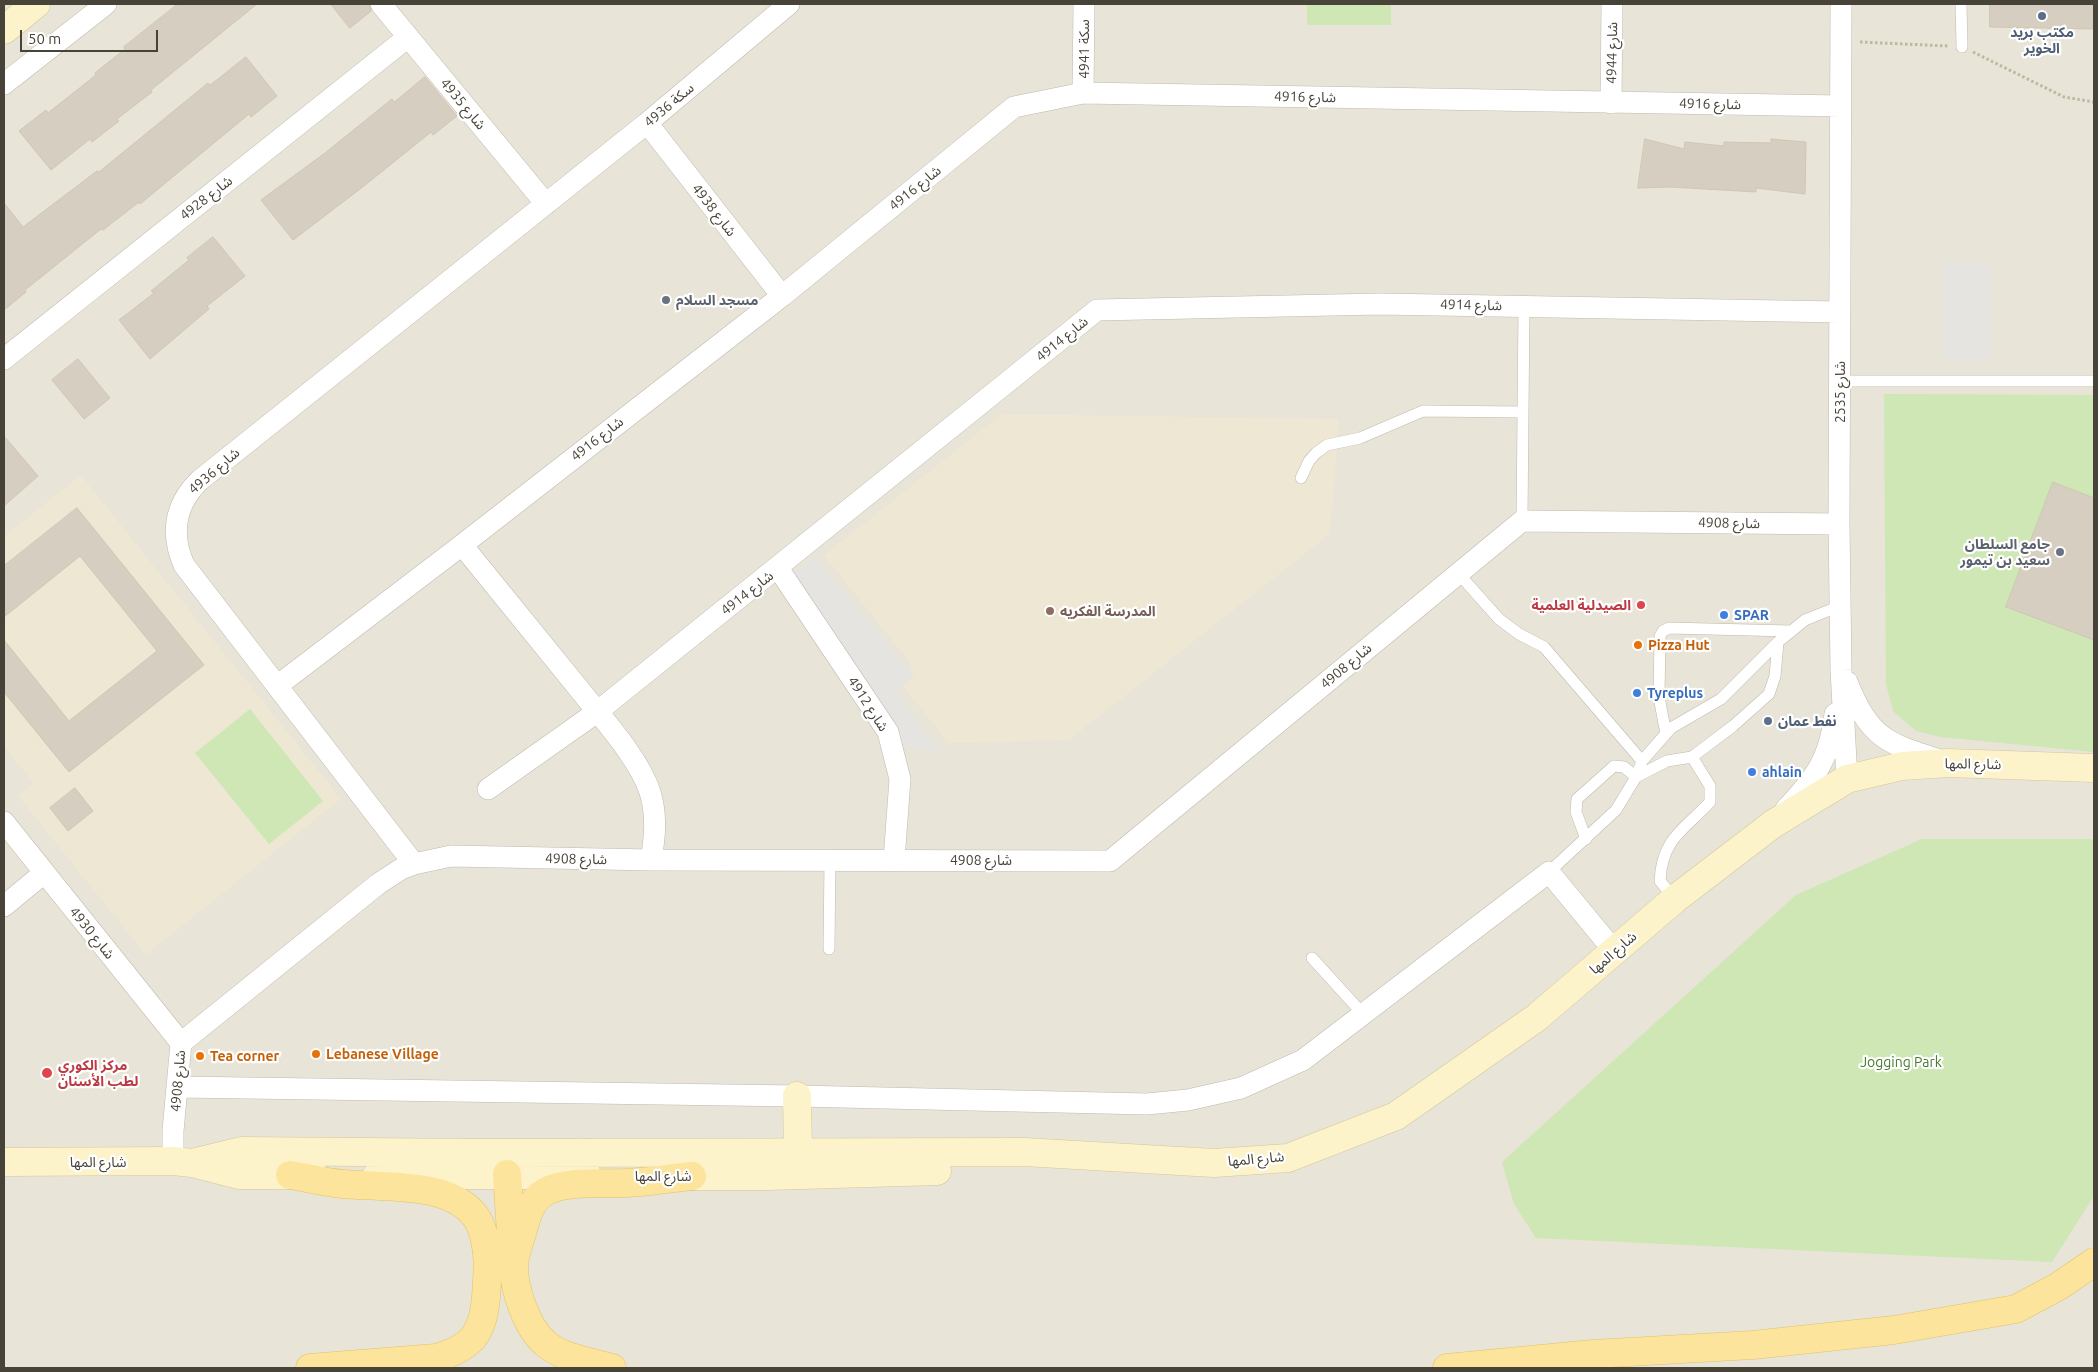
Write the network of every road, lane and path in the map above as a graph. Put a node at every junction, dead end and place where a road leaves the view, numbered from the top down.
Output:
1 (36, 4) edge
2 (106, 4) edge
3 (381, 4) edge
4 (789, 4) edge
5 (1084, 4) edge
6 (1612, 4) edge
7 (1841, 4) edge
8 (1961, 4) edge
9 (4, 30) edge
10 (408, 37) junction
11 (1840, 41) junction
12 (1962, 46) junction
13 (4, 84) edge
14 (1083, 94) junction
15 (2094, 102) edge
16 (1611, 103) junction
17 (1842, 106) junction
18 (647, 123) junction
19 (546, 204) junction
20 (782, 296) junction
21 (1524, 306) junction
22 (1840, 312) junction
23 (4, 359) edge
24 (1840, 381) junction
25 (2094, 381) edge
26 (1523, 412) junction
27 (1301, 478) dead end
28 (1522, 521) junction
29 (1839, 524) junction
30 (462, 545) junction
31 (778, 568) junction
32 (1458, 573) junction
33 (1840, 606) junction
34 (1790, 631) junction
35 (1778, 642) junction
36 (1842, 670) junction
37 (277, 686) junction
38 (597, 712) junction
39 (1666, 734) junction
40 (1692, 756) junction
41 (1642, 761) junction
42 (1948, 763) junction
43 (2094, 768) edge
44 (1636, 777) junction
45 (1846, 779) junction
46 (488, 789) dead end
47 (4, 822) edge
48 (1773, 824) junction
49 (1586, 839) junction
50 (652, 860) junction
51 (830, 860) junction
52 (894, 860) junction
53 (414, 864) junction
54 (1550, 872) junction
55 (44, 873) junction
56 (1675, 899) junction
57 (4, 906) edge
58 (829, 949) dead end
59 (1615, 952) junction
60 (1312, 958) dead end
61 (1363, 1014) junction
62 (181, 1043) junction
63 (178, 1087) junction
64 (797, 1096) junction
65 (482, 1153) junction
66 (604, 1153) junction
67 (798, 1153) junction
68 (1135, 1159) junction
69 (4, 1162) edge
70 (182, 1162) junction
71 (507, 1174) junction
72 (290, 1175) junction
73 (692, 1176) junction
74 (487, 1247) junction
75 (2094, 1262) edge
76 (514, 1266) junction
77 (310, 1368) edge
78 (612, 1368) edge
79 (1447, 1368) edge

1 - 9 street
2 - 13 street
3 - 10 street, 4935 شارع
4 - 18 street, سكة 4936
5 - 14 street, سكة 4941
6 - 16 street, 4944 شارع
7 - 11 street, 2535 شارع
8 - 12 lane
10 - 19 street, 4935 شارع
10 - 23 street, 4928 شارع
11 - 12 path
11 - 17 street, 2535 شارع
12 - 15 path
14 - 16 street, 4916 شارع
14 - 20 street, 4916 شارع
16 - 17 street, 4916 شارع
17 - 22 street, 2535 شارع
18 - 19 street, سكة 4936
18 - 20 street, شارع 4938
19 - 37 street, 4936 شارع
20 - 30 street, 4916 شارع
21 - 22 street, 4914 شارع
21 - 26 lane
21 - 31 street, 4914 شارع
22 - 24 street, 2535 شارع
24 - 25 lane
24 - 29 street, 2535 شارع
26 - 27 lane
26 - 28 lane
28 - 29 street, 4908 شارع
28 - 32 street, 4908 شارع
29 - 33 street, 2535 شارع
30 - 37 street, 4916 شارع
30 - 38 street
31 - 38 street, 4914 شارع
31 - 52 street, 4912 شارع
32 - 41 lane
32 - 52 street, 4908 شارع
33 - 34 lane
33 - 36 street, 2535 شارع
34 - 35 lane
34 - 39 lane
35 - 39 lane
35 - 40 lane
36 - 42 street
36 - 45 street, 2535 شارع
36 - 48 street
37 - 53 street, 4936 شارع
38 - 46 street, 4914 شارع
38 - 50 street
39 - 41 lane
40 - 44 lane
40 - 56 lane
41 - 44 lane
42 - 43 street, شارع المها
42 - 45 street, شارع المها
44 - 49 lane
44 - 49 lane
45 - 48 street, شارع المها
47 - 55 street, 4930 شارع
48 - 56 street, شارع المها
49 - 54 lane
50 - 51 street, 4908 شارع
50 - 53 street, 4908 شارع
51 - 52 street, 4908 شارع
51 - 58 lane
53 - 62 street, 4908 شارع
54 - 59 street
54 - 61 street
55 - 57 street
55 - 62 street, 4930 شارع
56 - 59 street, شارع المها
59 - 68 street, شارع المها
60 - 61 lane
61 - 64 street
62 - 63 street, 4908 شارع
63 - 64 street
63 - 70 street, 4908 شارع
64 - 67 street
65 - 66 street, شارع المها
65 - 70 street, شارع المها
65 - 71 street
66 - 67 street, شارع المها
66 - 71 street
67 - 68 street, شارع المها
68 - 73 street, شارع المها
69 - 70 street, شارع المها
70 - 72 street, شارع المها
71 - 72 street, شارع المها
71 - 73 street, شارع المها
71 - 74 main road
71 - 76 main road
72 - 74 main road
73 - 76 main road
74 - 77 main road
75 - 79 main road
76 - 78 main road

